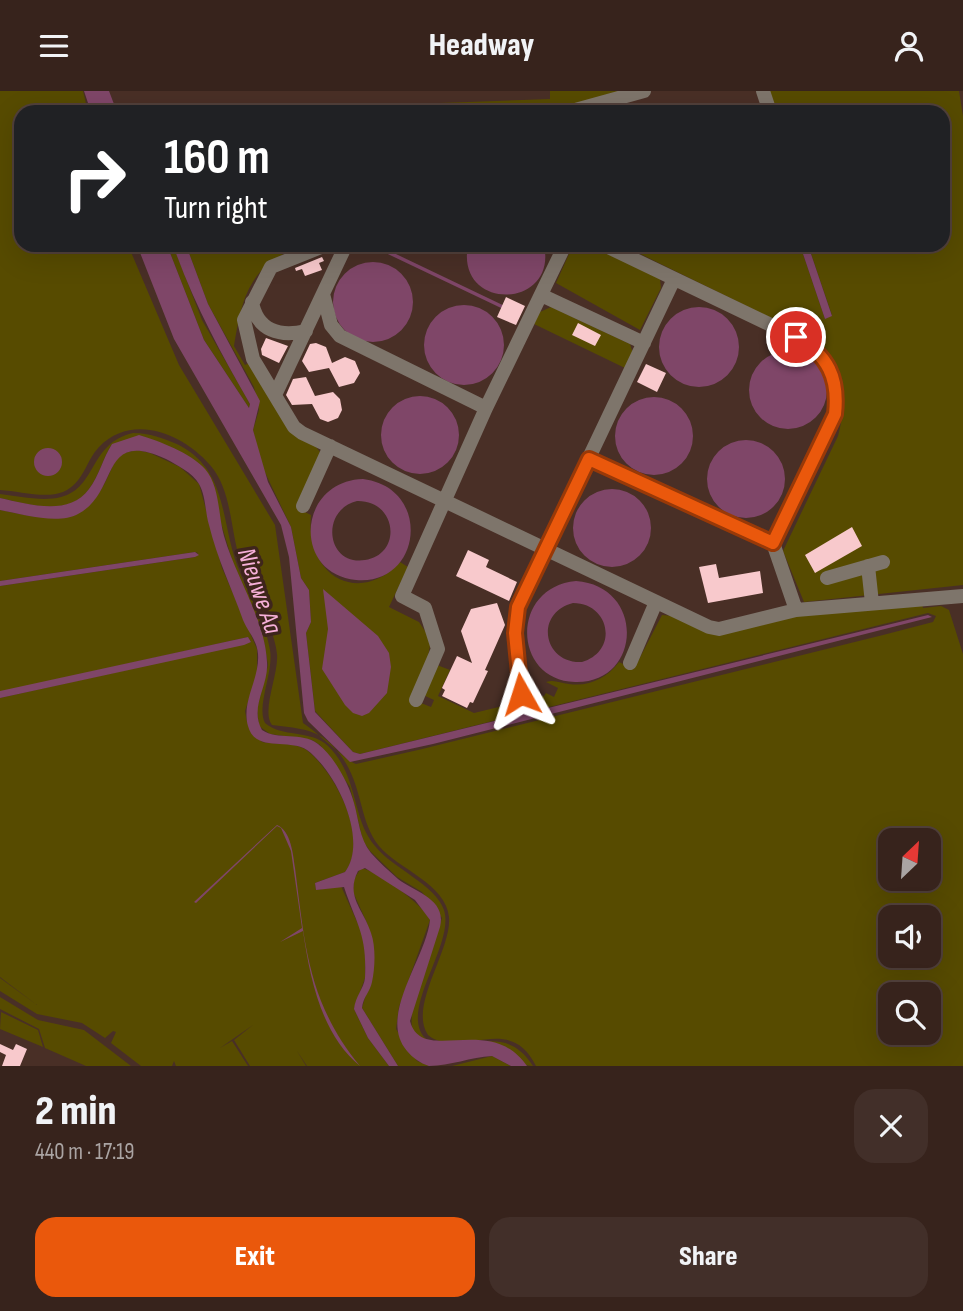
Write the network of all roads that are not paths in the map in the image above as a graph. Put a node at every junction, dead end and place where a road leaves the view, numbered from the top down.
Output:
1 (644, 91) edge
2 (593, 105) edge
3 (308, 252) edge
4 (343, 252) edge
5 (562, 252) edge
6 (618, 252) edge
7 (674, 279) junction
8 (323, 294) junction
9 (541, 295) junction
10 (252, 302) junction
11 (306, 331) junction
12 (644, 343) junction
13 (275, 395) junction
14 (486, 408) junction
15 (330, 446) junction
16 (589, 459) junction
17 (444, 501) junction
18 (303, 506) dead end
19 (773, 543) junction
20 (546, 549) junction
21 (827, 578) dead end
22 (963, 596) edge
23 (656, 602) junction
24 (872, 603) junction
25 (796, 610) junction
26 (630, 663) dead end
27 (521, 694) dead end
28 (416, 700) dead end

1 - 2 street
3 - 10 street
4 - 8 street
5 - 9 street
6 - 7 street
7 - 12 street
7 - 19 street
8 - 11 street
8 - 14 street
9 - 12 street
9 - 14 street
10 - 11 street
10 - 13 street
11 - 13 street
12 - 16 street
13 - 15 street
14 - 17 street
15 - 17 street
15 - 18 street
16 - 19 street
16 - 20 street
17 - 20 street
17 - 28 street
19 - 25 street
20 - 23 street
20 - 27 street
21 - 24 street
22 - 24 street
23 - 25 street
23 - 26 street
24 - 25 street

